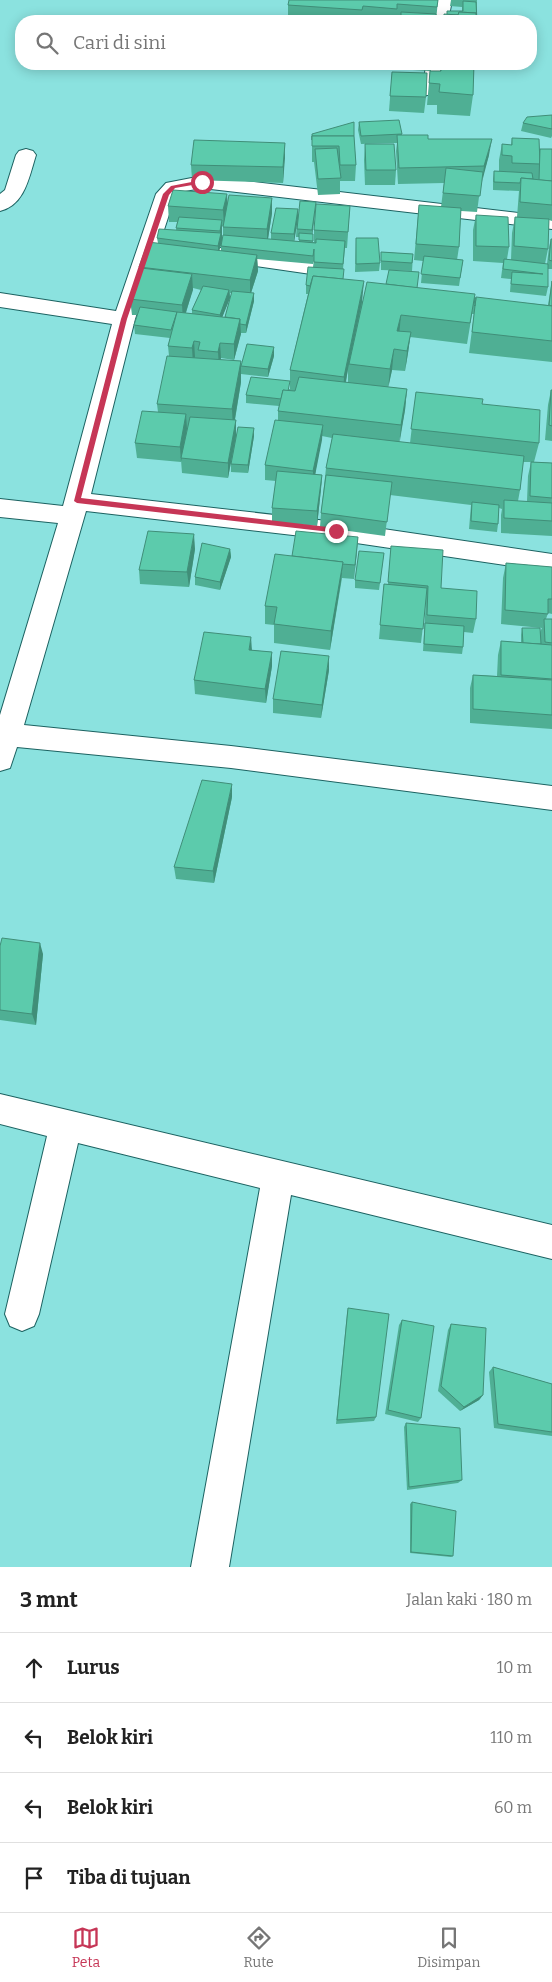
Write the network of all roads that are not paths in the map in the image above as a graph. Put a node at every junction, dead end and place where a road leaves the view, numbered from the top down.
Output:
1 (443, 0) edge
2 (440, 15) edge
3 (434, 70) edge
4 (432, 91) edge
5 (26, 156) dead end
6 (0, 205) edge
7 (552, 223) edge
8 (206, 254) edge
9 (311, 267) edge
10 (0, 300) edge
11 (124, 319) junction
12 (0, 508) edge
13 (75, 508) junction
14 (552, 563) edge
15 (3, 743) edge
16 (552, 798) edge
17 (0, 1109) edge
18 (66, 1124) junction
19 (278, 1176) junction
20 (552, 1242) edge
21 (22, 1314) dead end
22 (210, 1567) edge

1 - 2 street
3 - 4 street
5 - 6 street
7 - 11 street
8 - 9 street
10 - 11 street
11 - 13 street
12 - 13 street
13 - 14 street
13 - 15 street
15 - 16 street
17 - 18 street
18 - 19 street
18 - 21 street
19 - 20 street
19 - 22 street

